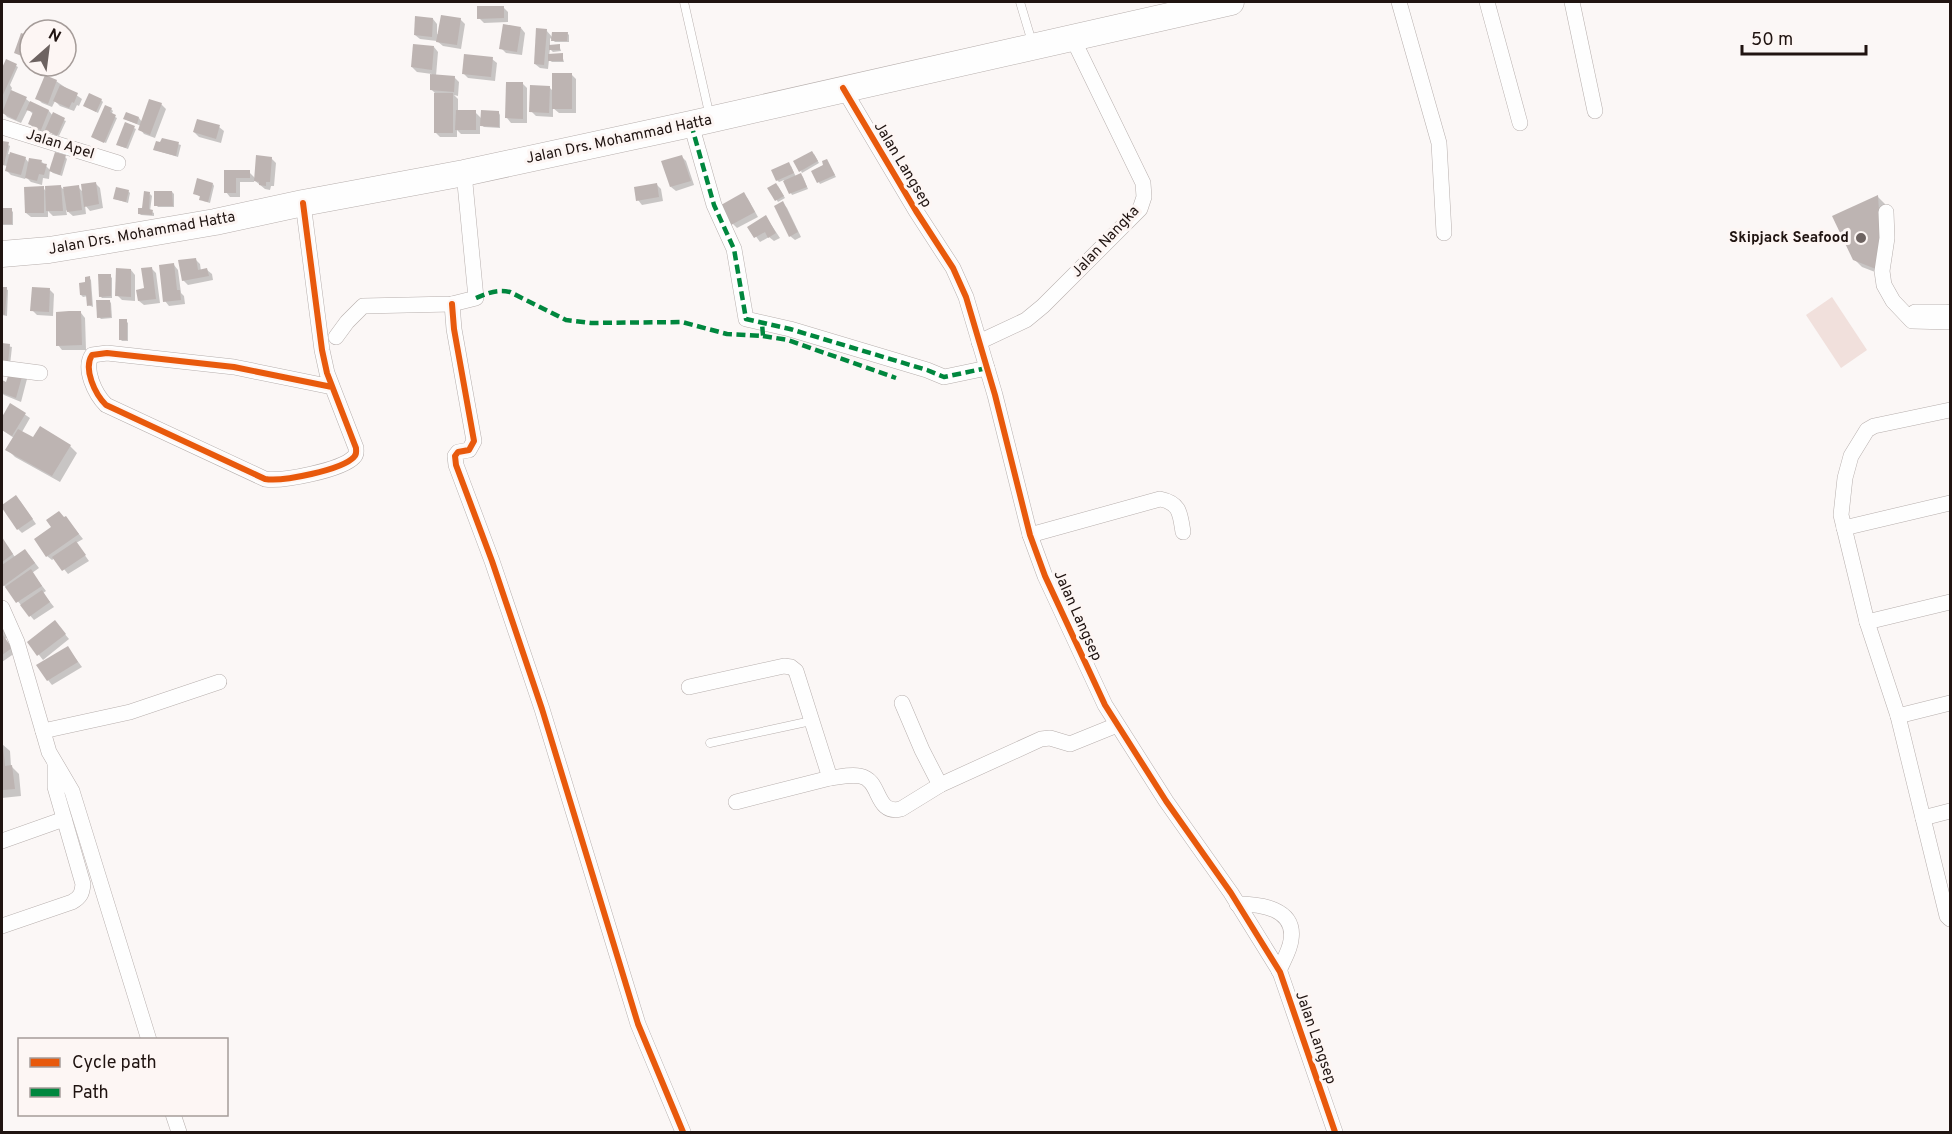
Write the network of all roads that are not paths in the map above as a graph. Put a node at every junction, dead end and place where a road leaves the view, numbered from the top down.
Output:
1 (684, 2) edge
2 (1020, 2) edge
3 (1231, 2) edge
4 (1400, 2) edge
5 (1486, 2) edge
6 (1572, 2) edge
7 (1072, 37) junction
8 (1034, 46) junction
9 (843, 88) junction
10 (1595, 111) dead end
11 (701, 122) junction
12 (1520, 123) dead end
13 (2, 127) edge
14 (118, 163) dead end
15 (464, 173) junction
16 (303, 203) junction
17 (1886, 212) dead end
18 (1444, 233) dead end
19 (2, 254) edge
20 (452, 304) junction
21 (1950, 312) edge
22 (1909, 317) junction
23 (1950, 322) edge
24 (336, 337) dead end
25 (979, 342) junction
26 (2, 368) edge
27 (987, 368) junction
28 (40, 373) dead end
29 (329, 380) junction
30 (1950, 410) edge
31 (1950, 503) edge
32 (1844, 528) junction
33 (1184, 532) dead end
34 (1030, 535) junction
35 (1950, 602) edge
36 (2, 608) edge
37 (1866, 622) junction
38 (219, 682) dead end
39 (689, 687) dead end
40 (902, 703) dead end
41 (1950, 703) edge
42 (1898, 716) junction
43 (811, 721) junction
44 (1118, 725) junction
45 (43, 731) junction
46 (710, 743) dead end
47 (55, 761) junction
48 (830, 778) junction
49 (940, 785) junction
50 (735, 802) dead end
51 (1950, 811) edge
52 (1923, 818) junction
53 (64, 819) junction
54 (2, 841) edge
55 (1237, 904) junction
56 (1950, 919) edge
57 (2, 926) edge
58 (1279, 971) junction
59 (148, 1038) edge
60 (174, 1116) edge
61 (179, 1132) edge
62 (683, 1132) edge
63 (1335, 1132) edge

1 - 11 lane
2 - 8 lane
3 - 7 main road, Jalan Drs. Mohammad Hatta
4 - 18 street
5 - 12 street
6 - 10 street
7 - 8 main road, Jalan Drs. Mohammad Hatta
7 - 25 street, Jalan Nangka
8 - 9 main road, Jalan Drs. Mohammad Hatta
9 - 11 main road, Jalan Drs. Mohammad Hatta
9 - 25 street, Jalan Langsep
11 - 15 main road, Jalan Drs. Mohammad Hatta
11 - 27 street
13 - 14 street, Jalan Apel
15 - 16 main road, Jalan Drs. Mohammad Hatta
15 - 20 street
16 - 19 main road, Jalan Drs. Mohammad Hatta
16 - 29 street
17 - 22 street
20 - 24 street
20 - 62 street
21 - 22 street
22 - 23 street
25 - 27 street, Jalan Langsep
26 - 28 street
27 - 34 street, Jalan Langsep
29 - 29 street
30 - 32 street
31 - 32 street
32 - 37 street
33 - 34 street
34 - 44 street, Jalan Langsep
35 - 37 street
36 - 45 street
37 - 42 street
38 - 45 street
39 - 43 street
40 - 49 street
41 - 42 street
42 - 52 street
43 - 46 lane
43 - 48 street
44 - 49 street
44 - 55 street, Jalan Langsep
45 - 47 street
47 - 53 street
47 - 59 street
48 - 49 street
48 - 50 street
51 - 52 street
52 - 56 street
53 - 54 street
53 - 57 street
55 - 58 street, Jalan Langsep
55 - 58 street
58 - 63 street, Jalan Langsep
60 - 61 street

